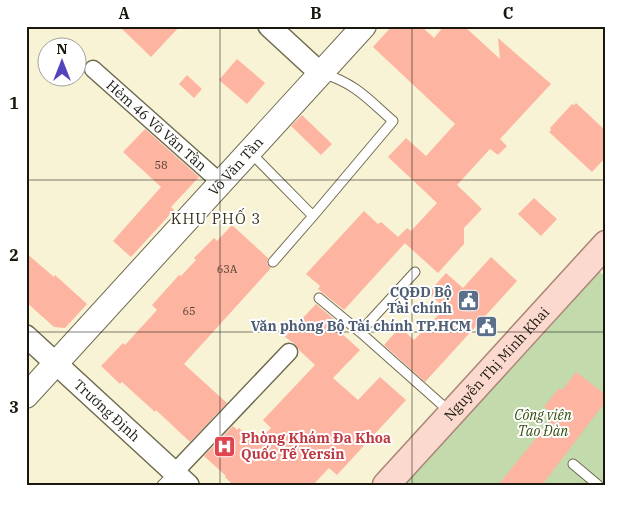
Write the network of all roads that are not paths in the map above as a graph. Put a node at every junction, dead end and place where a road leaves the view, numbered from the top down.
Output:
1 (269, 26) edge
2 (364, 26) edge
3 (93, 69) dead end
4 (320, 73) junction
5 (249, 151) junction
6 (220, 182) junction
7 (313, 216) junction
8 (606, 244) edge
9 (273, 262) dead end
10 (415, 272) dead end
11 (319, 298) dead end
12 (360, 332) junction
13 (26, 336) edge
14 (289, 352) dead end
15 (56, 363) junction
16 (26, 396) edge
17 (452, 414) junction
18 (573, 464) dead end
19 (175, 481) edge
20 (390, 483) edge
21 (598, 485) edge

1 - 4 street
2 - 4 main road, Võ Văn Tần
3 - 6 street, Hẻm 46 Võ Văn Tần
4 - 5 main road, Võ Văn Tần
4 - 7 lane
5 - 6 main road, Võ Văn Tần
5 - 7 lane
6 - 15 main road, Võ Văn Tần
7 - 9 lane
8 - 17 main road, Nguyễn Thị Minh Khai
10 - 12 lane
11 - 12 lane
12 - 17 lane
13 - 15 street, Trương Định
14 - 19 street
15 - 16 main road, Võ Văn Tần
15 - 19 street, Trương Định
17 - 20 main road, Nguyễn Thị Minh Khai
18 - 21 lane

